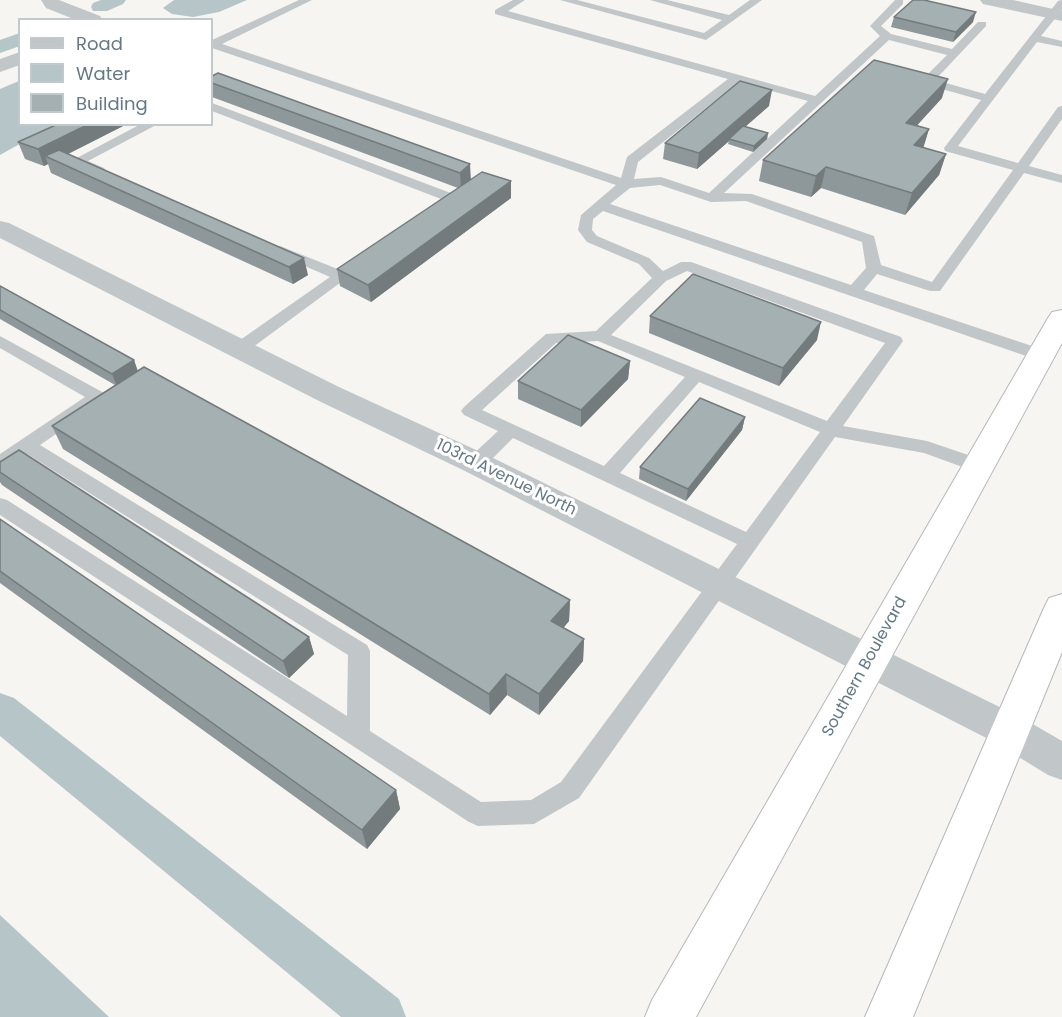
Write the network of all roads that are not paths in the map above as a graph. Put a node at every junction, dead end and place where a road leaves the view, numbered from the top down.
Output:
1 (50, 0) edge
2 (306, 0) edge
3 (520, 0) edge
4 (565, 0) edge
5 (655, 0) edge
6 (742, 0) edge
7 (989, 0) edge
8 (755, 1) edge
9 (899, 2) dead end
10 (1059, 11) edge
11 (89, 18) edge
12 (731, 19) junction
13 (982, 24) dead end
14 (887, 36) junction
15 (706, 37) junction
16 (1034, 38) junction
17 (213, 44) edge
18 (213, 44) edge
19 (1062, 44) edge
20 (954, 53) junction
21 (18, 59) edge
22 (672, 60) junction
23 (0, 66) edge
24 (908, 76) edge
25 (737, 78) junction
26 (927, 82) junction
27 (988, 98) junction
28 (817, 100) junction
29 (213, 107) edge
30 (1062, 110) edge
31 (148, 126) edge
32 (1021, 168) junction
33 (111, 176) edge
34 (1062, 179) edge
35 (626, 184) junction
36 (711, 198) junction
37 (601, 206) junction
38 (425, 216) edge
39 (0, 228) edge
40 (264, 243) edge
41 (375, 252) edge
42 (874, 268) junction
43 (341, 276) junction
44 (661, 278) junction
45 (854, 292) junction
46 (1062, 318) edge
47 (600, 336) junction
48 (0, 341) edge
49 (239, 349) junction
50 (1041, 355) junction
51 (696, 375) junction
52 (511, 430) junction
53 (832, 430) junction
54 (27, 445) junction
55 (0, 463) edge
56 (476, 463) junction
57 (979, 466) junction
58 (607, 475) junction
59 (0, 504) edge
60 (750, 542) junction
61 (718, 584) junction
62 (1062, 608) edge
63 (869, 660) junction
64 (1010, 731) junction
65 (358, 736) junction
66 (1062, 762) edge
67 (669, 1017) edge
68 (889, 1017) edge

1 - 11 street
2 - 17 lane
3 - 22 lane
4 - 15 lane
5 - 12 lane
6 - 8 lane
7 - 10 street
8 - 12 lane
9 - 14 lane
10 - 16 lane
12 - 15 lane
13 - 20 lane
14 - 20 lane
14 - 28 lane
15 - 22 lane
16 - 19 lane
16 - 27 lane
18 - 35 lane
20 - 26 lane
21 - 23 street
22 - 25 lane
24 - 26 lane
25 - 28 lane
25 - 35 lane
26 - 27 lane
27 - 32 lane
28 - 36 lane
29 - 38 lane
30 - 32 lane
31 - 33 lane
32 - 34 lane
32 - 42 lane
35 - 36 lane
35 - 37 lane
36 - 42 lane
37 - 44 lane
37 - 45 lane
39 - 49 street, 103rd Avenue North
40 - 43 lane
41 - 43 lane
42 - 45 lane
43 - 49 lane
44 - 47 lane
44 - 53 lane
45 - 50 lane
46 - 50 highway, Southern Boulevard
47 - 51 lane
47 - 52 lane
48 - 54 lane
49 - 56 street, 103rd Avenue North
50 - 57 highway, Southern Boulevard
51 - 53 lane
51 - 58 lane
52 - 56 lane
52 - 58 lane
53 - 57 lane
53 - 60 lane
54 - 55 lane
54 - 65 lane
56 - 61 street, 103rd Avenue North
57 - 63 highway, Southern Boulevard
58 - 60 lane
59 - 65 lane
60 - 61 lane
61 - 63 street, 103rd Avenue North
61 - 65 lane
62 - 64 highway
63 - 64 street, 103rd Avenue North
63 - 67 highway, Southern Boulevard
64 - 66 street, 103rd Avenue North
64 - 68 highway

